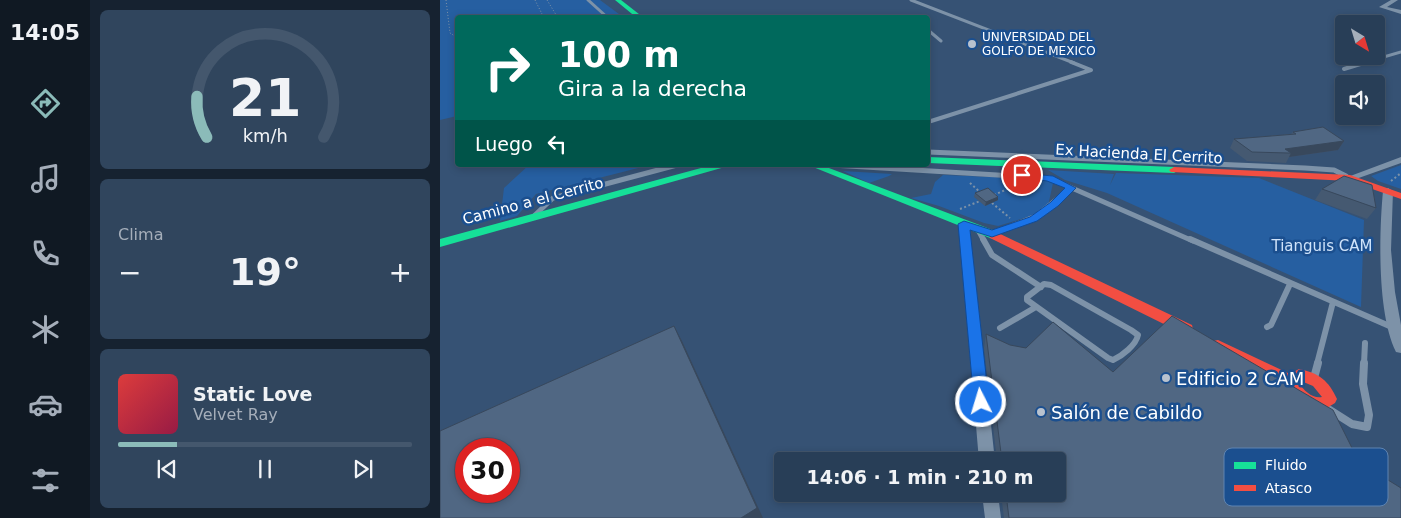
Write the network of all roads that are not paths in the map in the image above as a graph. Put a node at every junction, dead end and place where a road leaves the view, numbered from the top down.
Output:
1 (588, 0) edge
2 (608, 0) edge
3 (618, 0) edge
4 (911, 0) edge
5 (1395, 0) edge
6 (1401, 12) edge
7 (605, 15) edge
8 (626, 15) edge
9 (636, 15) edge
10 (930, 31) edge
11 (941, 41) dead end
12 (1401, 52) edge
13 (1344, 69) dead end
14 (930, 121) edge
15 (930, 152) edge
16 (930, 160) edge
17 (1401, 160) edge
18 (669, 167) edge
19 (713, 167) edge
20 (818, 167) edge
21 (870, 167) edge
22 (1350, 178) junction
23 (1071, 188) junction
24 (1388, 191) junction
25 (1401, 196) edge
26 (532, 218) junction
27 (964, 224) junction
28 (978, 230) junction
29 (992, 234) junction
30 (440, 243) edge
31 (1290, 284) junction
32 (1041, 287) junction
33 (1333, 302) junction
34 (1036, 307) junction
35 (1267, 327) dead end
36 (1000, 328) dead end
37 (1397, 328) edge
38 (1365, 343) dead end
39 (1401, 348) edge
40 (1314, 378) junction
41 (1291, 381) junction
42 (1322, 405) junction
43 (986, 452) edge
44 (991, 502) edge
45 (993, 518) edge

1 - 7 lane
2 - 8 street
3 - 9 street
4 - 14 lane
5 - 6 street
10 - 11 lane
12 - 13 lane
15 - 22 lane
16 - 22 street, Ex Hacienda El Cerrito
17 - 22 street
18 - 26 lane
19 - 26 street, Camino a el Cerrito
20 - 27 street
21 - 23 lane
22 - 24 street, Ex Hacienda El Cerrito
23 - 29 lane
23 - 31 lane
24 - 25 street, Ex Hacienda El Cerrito
24 - 37 street
26 - 30 street, Camino a el Cerrito
27 - 28 street
27 - 43 street
28 - 29 street
28 - 32 lane
29 - 41 street
31 - 33 lane
31 - 35 lane
32 - 34 lane
32 - 34 lane
33 - 37 lane
33 - 40 lane
34 - 36 lane
37 - 39 street
38 - 42 lane
40 - 41 street
40 - 42 street
41 - 42 street
44 - 45 street

